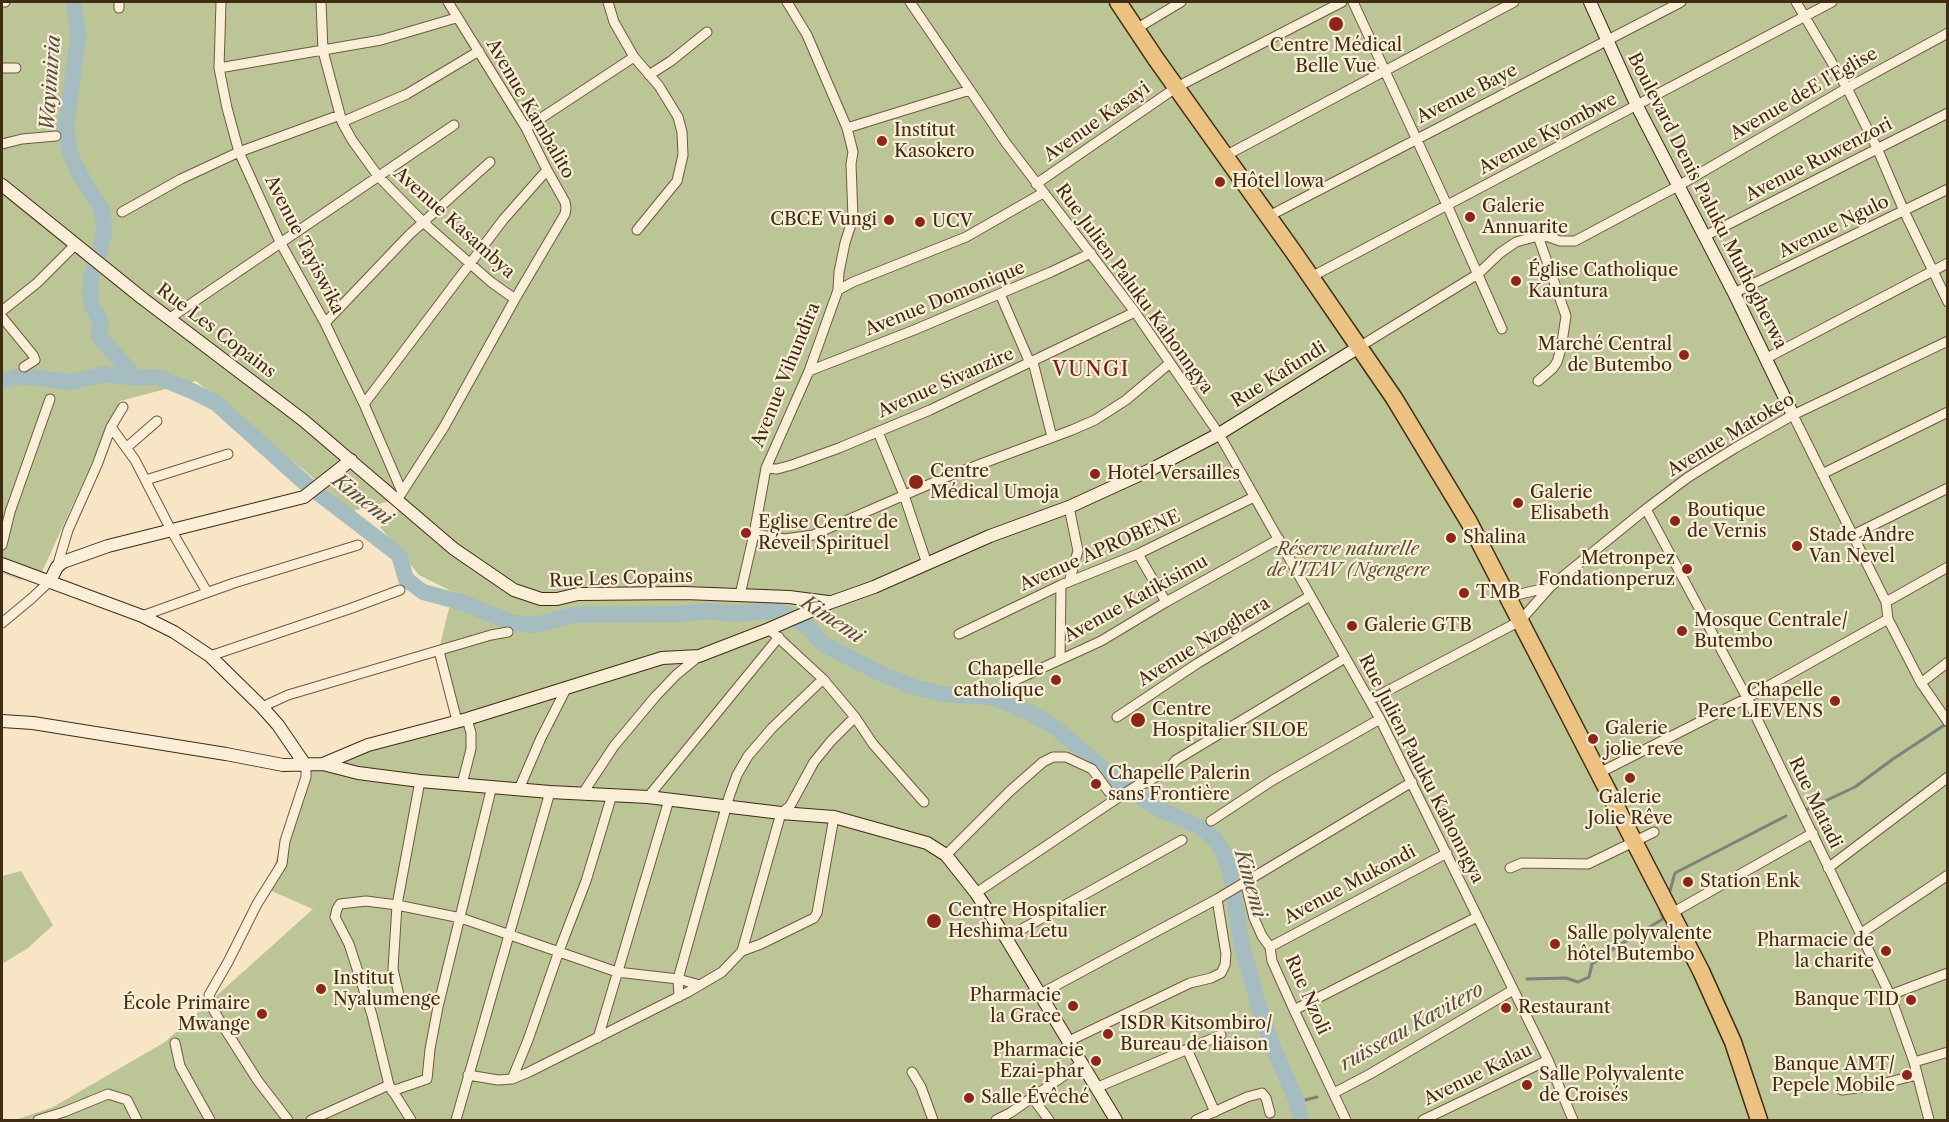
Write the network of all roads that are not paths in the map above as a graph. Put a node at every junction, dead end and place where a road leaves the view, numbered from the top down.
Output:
1 (221, 2) edge
2 (321, 2) edge
3 (448, 2) edge
4 (608, 2) edge
5 (787, 2) edge
6 (910, 2) edge
7 (1118, 2) edge
8 (1181, 2) edge
9 (1342, 2) edge
10 (1353, 2) edge
11 (1514, 2) edge
12 (1590, 2) edge
13 (1681, 2) edge
14 (1796, 2) edge
15 (1832, 2) edge
16 (1804, 16) junction
17 (456, 18) junction
18 (1136, 29) junction
19 (707, 32) dead end
20 (1947, 33) edge
21 (1607, 41) junction
22 (323, 51) junction
23 (478, 51) junction
24 (634, 57) junction
25 (2, 68) edge
26 (16, 68) dead end
27 (219, 68) junction
28 (1385, 69) junction
29 (649, 75) junction
30 (1177, 87) junction
31 (1847, 88) junction
32 (970, 90) junction
33 (1637, 106) junction
34 (1947, 113) edge
35 (341, 119) junction
36 (454, 125) dead end
37 (526, 128) junction
38 (847, 128) junction
39 (56, 136) dead end
40 (1416, 139) junction
41 (2, 144) edge
42 (1877, 148) junction
43 (239, 152) junction
44 (1225, 156) junction
45 (490, 162) dead end
46 (547, 170) junction
47 (378, 176) junction
48 (1036, 184) junction
49 (2, 185) edge
50 (1678, 186) junction
51 (1947, 189) edge
52 (1043, 193) junction
53 (1448, 205) junction
54 (1904, 211) junction
55 (122, 212) dead end
56 (1269, 216) junction
57 (423, 222) junction
58 (637, 230) dead end
59 (1538, 236) junction
60 (1705, 236) junction
61 (280, 242) junction
62 (75, 245) junction
63 (1091, 253) junction
64 (1947, 263) edge
65 (470, 264) junction
66 (1934, 270) junction
67 (1478, 274) junction
68 (1311, 277) junction
69 (838, 290) junction
70 (1734, 293) junction
71 (1000, 294) junction
72 (514, 299) junction
73 (1947, 302) edge
74 (2, 311) edge
75 (1135, 312) junction
76 (2, 317) edge
77 (170, 318) junction
78 (325, 323) junction
79 (1502, 329) dead end
80 (1947, 341) edge
81 (1359, 347) junction
82 (1765, 359) junction
83 (1032, 362) junction
84 (1170, 363) junction
85 (24, 367) dead end
86 (809, 371) junction
87 (1538, 381) dead end
88 (50, 399) dead end
89 (364, 404) junction
90 (123, 407) dead end
91 (1947, 412) edge
92 (1793, 415) junction
93 (157, 422) dead end
94 (111, 427) junction
95 (878, 432) junction
96 (1219, 434) junction
97 (1052, 437) junction
98 (126, 448) junction
99 (228, 454) dead end
100 (351, 460) junction
101 (766, 468) junction
102 (1822, 474) junction
103 (146, 480) junction
104 (1947, 488) edge
105 (904, 495) junction
106 (399, 496) junction
107 (1254, 497) junction
108 (1070, 507) junction
109 (1646, 509) junction
110 (171, 530) junction
111 (754, 534) junction
112 (1851, 536) junction
113 (1279, 539) junction
114 (2, 545) edge
115 (358, 545) dead end
116 (1138, 554) junction
117 (2, 564) edge
118 (927, 564) junction
119 (57, 567) junction
120 (1947, 567) edge
121 (50, 581) junction
122 (1065, 584) junction
123 (1550, 587) junction
124 (400, 590) dead end
125 (207, 592) junction
126 (740, 595) junction
127 (1310, 597) junction
128 (1508, 597) junction
129 (1166, 602) junction
130 (1886, 602) junction
131 (829, 603) junction
132 (142, 616) junction
133 (1888, 619) junction
134 (1520, 621) junction
135 (2, 623) edge
136 (508, 632) dead end
137 (774, 633) junction
138 (959, 634) dead end
139 (439, 651) junction
140 (699, 656) junction
141 (210, 657) junction
142 (1345, 658) junction
143 (1060, 659) junction
144 (1947, 662) edge
145 (823, 679) junction
146 (1921, 683) junction
147 (1007, 684) dead end
148 (566, 689) junction
149 (1747, 698) junction
150 (1370, 700) junction
151 (262, 707) junction
152 (855, 717) junction
153 (1117, 717) dead end
154 (1380, 719) junction
155 (462, 720) junction
156 (2, 721) edge
157 (1947, 722) edge
158 (323, 764) junction
159 (306, 766) junction
160 (1599, 773) junction
161 (1947, 777) edge
162 (420, 781) junction
163 (1412, 782) junction
164 (462, 784) junction
165 (492, 786) junction
166 (519, 789) junction
167 (550, 792) junction
168 (583, 793) junction
169 (612, 795) junction
170 (648, 797) junction
171 (1119, 797) junction
172 (669, 800) junction
173 (924, 802) dead end
174 (727, 806) junction
175 (781, 813) junction
176 (834, 817) junction
177 (1211, 821) dead end
178 (1654, 832) dead end
179 (1813, 833) junction
180 (1182, 840) dead end
181 (1634, 840) junction
182 (1447, 853) junction
183 (946, 855) junction
184 (1510, 868) dead end
185 (1828, 868) junction
186 (1947, 875) edge
187 (1244, 881) junction
188 (976, 893) junction
189 (1219, 897) junction
190 (397, 905) junction
191 (1672, 913) junction
192 (1477, 917) junction
193 (461, 918) junction
194 (1860, 934) junction
195 (509, 935) junction
196 (1006, 938) junction
197 (1270, 947) junction
198 (559, 951) junction
199 (742, 951) junction
200 (617, 972) junction
201 (1947, 973) edge
202 (678, 979) junction
203 (700, 986) junction
204 (1513, 990) junction
205 (1040, 994) junction
206 (399, 995) dead end
207 (1890, 995) junction
208 (679, 997) junction
209 (1294, 1010) junction
210 (1221, 1035) dead end
211 (598, 1038) junction
212 (1069, 1041) junction
213 (175, 1043) dead end
214 (1186, 1049) junction
215 (1947, 1052) edge
216 (1548, 1060) junction
217 (1914, 1062) junction
218 (1082, 1063) junction
219 (912, 1072) dead end
220 (468, 1075) junction
221 (1917, 1075) junction
222 (512, 1079) junction
223 (391, 1088) junction
224 (1098, 1088) junction
225 (1842, 1090) dead end
226 (1334, 1093) junction
227 (1032, 1097) junction
228 (1215, 1112) junction
229 (1270, 1113) dead end
230 (66, 1116) edge
231 (1113, 1119) edge
232 (38, 1120) edge
233 (137, 1120) edge
234 (210, 1120) edge
235 (288, 1120) edge
236 (311, 1120) edge
237 (411, 1120) edge
238 (456, 1120) edge
239 (933, 1120) edge
240 (996, 1120) edge
241 (1049, 1120) edge
242 (1196, 1120) edge
243 (1346, 1120) edge
244 (1423, 1120) edge
245 (1573, 1120) edge
246 (1759, 1120) edge
247 (1929, 1120) edge

1 - 27 street, Avenue Tayiswika
2 - 22 street, Avenue Kasambya
3 - 17 street, Avenue Kambalito
4 - 24 street
5 - 38 street, Avenue Vihundira
6 - 32 street, Rue Julien Paluku Kahonngya
7 - 18 highway
8 - 18 street
9 - 30 street, Avenue Kasayi
10 - 28 street
11 - 28 street
12 - 21 street, Boulevard Denis Paluku Muthogherwa
13 - 21 street, Avenue Baye
14 - 16 street
15 - 16 street, Avenue Kyombwe
16 - 31 street
16 - 33 street, Avenue Kyombwe
17 - 22 street
17 - 23 street, Avenue Kambalito
18 - 30 highway
19 - 29 street
20 - 31 street, Avenue deE l'Eglise
21 - 33 street, Boulevard Denis Paluku Muthogherwa
21 - 40 street, Avenue Baye
22 - 27 street
22 - 35 street, Avenue Kasambya
23 - 35 street
23 - 37 street, Avenue Kambalito
24 - 29 street
24 - 37 street
25 - 26 street
27 - 43 street, Avenue Tayiswika
28 - 40 street
28 - 44 street
29 - 58 street
30 - 44 highway
30 - 48 street, Avenue Kasayi
31 - 42 street
31 - 50 street, Avenue deE l'Eglise
32 - 38 street
32 - 48 street, Rue Julien Paluku Kahonngya
33 - 50 street, Boulevard Denis Paluku Muthogherwa
33 - 53 street, Avenue Kyombwe
34 - 42 street, Avenue Ruwenzori
35 - 43 street
35 - 47 street, Avenue Kasambya
36 - 47 street
37 - 46 street, Avenue Kambalito
38 - 69 street, Avenue Vihundira
39 - 41 street
40 - 53 street
40 - 56 street, Avenue Baye
42 - 54 street
42 - 60 street, Avenue Ruwenzori
43 - 55 street
43 - 61 street, Avenue Tayiswika
44 - 56 highway
45 - 57 street
46 - 65 street
46 - 72 street, Avenue Kambalito
47 - 57 street, Avenue Kasambya
47 - 61 street
48 - 52 street, Rue Julien Paluku Kahonngya
49 - 62 street
50 - 59 street, Avenue deE l'Eglise
50 - 60 street, Boulevard Denis Paluku Muthogherwa
51 - 54 street, Avenue Ngulo
52 - 63 street, Rue Julien Paluku Kahonngya
52 - 69 street
53 - 67 street
53 - 68 street, Avenue Kyombwe
54 - 66 street
54 - 70 street, Avenue Ngulo
56 - 68 highway
57 - 65 street, Avenue Kasambya
57 - 78 street
59 - 67 street
59 - 87 street
60 - 70 street, Boulevard Denis Paluku Muthogherwa
61 - 77 street
61 - 78 street, Avenue Tayiswika
62 - 74 street
62 - 77 street, Rue Les Copains
63 - 71 street, Avenue Domonique
63 - 75 street, Rue Julien Paluku Kahonngya
64 - 66 street
65 - 72 street, Avenue Kasambya
65 - 89 street
66 - 73 street
66 - 82 street
67 - 79 street
67 - 81 street
68 - 81 highway
69 - 86 street, Avenue Vihundira
70 - 82 street, Boulevard Denis Paluku Muthogherwa
71 - 83 street
71 - 86 street, Avenue Domonique
72 - 106 street
75 - 83 street, Avenue Sivanzire
75 - 84 street, Rue Julien Paluku Kahonngya
76 - 85 street
77 - 100 street, Rue Les Copains
78 - 89 street, Avenue Tayiswika
80 - 92 street, Avenue Matokeo
81 - 96 street, Rue Kafundi
81 - 128 highway
82 - 92 street, Boulevard Denis Paluku Muthogherwa
83 - 95 street, Avenue Sivanzire
83 - 97 street
84 - 96 street, Rue Julien Paluku Kahonngya
84 - 97 street
86 - 101 street, Avenue Vihundira
88 - 114 street
89 - 106 street, Avenue Tayiswika
90 - 94 street
91 - 102 street
92 - 102 street
92 - 109 street, Avenue Matokeo
93 - 98 street
94 - 98 street
94 - 119 street
95 - 101 street, Avenue Sivanzire
95 - 105 street
96 - 107 street, Rue Julien Paluku Kahonngya
96 - 108 street, Rue Les Copains
97 - 105 street
98 - 103 street
99 - 103 street
100 - 106 street, Rue Les Copains
100 - 110 street
101 - 111 street, Avenue Vihundira
102 - 112 street
103 - 110 street
104 - 112 street
105 - 111 street
105 - 118 street
106 - 126 street, Rue Les Copains
107 - 113 street, Rue Julien Paluku Kahonngya
107 - 116 street, Avenue APROBENE
108 - 118 street, Rue Les Copains
108 - 122 street
109 - 123 street, Avenue Matokeo
109 - 149 street, Rue Matadi
110 - 119 street
110 - 125 street
111 - 126 street, Avenue Vihundira
112 - 130 street
113 - 127 street, Rue Julien Paluku Kahonngya
113 - 129 street, Avenue Katikisimu
115 - 125 street
116 - 122 street, Avenue APROBENE
116 - 129 street
117 - 121 street
118 - 131 street, Rue Les Copains
119 - 121 street
120 - 130 street
121 - 132 street
121 - 135 street
122 - 138 street, Avenue APROBENE
122 - 143 street
123 - 128 street
123 - 134 street, Avenue Matokeo
124 - 141 street
125 - 132 street
126 - 131 street, Rue Les Copains
127 - 142 street, Rue Julien Paluku Kahonngya
127 - 153 street, Avenue Nzoghera
128 - 134 highway
129 - 143 street, Avenue Katikisimu
130 - 133 street
131 - 137 street
132 - 141 street
133 - 146 street
133 - 149 street
134 - 150 street
134 - 160 highway
136 - 139 street
137 - 140 street
137 - 145 street
137 - 170 street
139 - 151 street
139 - 155 street
140 - 148 street
140 - 168 street
141 - 151 street
142 - 150 street, Rue Julien Paluku Kahonngya
142 - 171 street
143 - 147 street, Avenue Katikisimu
144 - 146 street
145 - 152 street
145 - 174 street
146 - 157 street
148 - 155 street
148 - 166 street
149 - 160 street
149 - 179 street, Rue Matadi
150 - 154 street, Rue Julien Paluku Kahonngya
151 - 159 street
152 - 173 street
152 - 175 street
154 - 163 street, Rue Julien Paluku Kahonngya
154 - 177 street
155 - 158 street
155 - 164 street
156 - 159 street
158 - 159 street
158 - 162 street
159 - 235 street
160 - 181 highway
161 - 185 street
162 - 164 street
162 - 190 street
163 - 182 street, Rue Julien Paluku Kahonngya
163 - 187 street
164 - 165 street
165 - 166 street
165 - 193 street
166 - 167 street
167 - 168 street
167 - 195 street
168 - 169 street
169 - 170 street
169 - 198 street
170 - 172 street
171 - 183 street
171 - 188 street
172 - 174 street
172 - 200 street
174 - 175 street
174 - 202 street
175 - 176 street
175 - 199 street
176 - 183 street
176 - 199 street
178 - 181 street
179 - 185 street, Rue Matadi
179 - 191 street
180 - 196 street
181 - 184 street
181 - 191 highway
182 - 192 street, Rue Julien Paluku Kahonngya
182 - 197 street, Avenue Mukondi
183 - 188 street
185 - 194 street, Rue Matadi
186 - 194 street
187 - 189 street
187 - 197 street, Rue Nzoli
188 - 196 street
189 - 205 street
189 - 212 street
190 - 193 street
190 - 206 street
190 - 223 street
191 - 246 highway
192 - 204 street, Rue Julien Paluku Kahonngya
192 - 209 street
193 - 195 street
193 - 223 street
194 - 207 street, Rue Matadi
195 - 198 street
195 - 220 street
196 - 205 street
197 - 209 street, Rue Nzoli
198 - 200 street
198 - 222 street
199 - 203 street
200 - 202 street
200 - 211 street
201 - 207 street
202 - 203 street
202 - 208 street
203 - 208 street
204 - 216 street, Rue Julien Paluku Kahonngya
204 - 226 street
205 - 212 street
207 - 217 street, Rue Matadi
208 - 211 street
209 - 226 street, Rue Nzoli
210 - 214 street
211 - 222 street
212 - 218 street
213 - 234 street
214 - 224 street
214 - 228 street
215 - 217 street
216 - 244 street, Avenue Kalau
216 - 245 street, Rue Julien Paluku Kahonngya
217 - 221 street, Rue Matadi
218 - 224 street
218 - 227 street
219 - 239 street
220 - 222 street
220 - 238 street
221 - 225 street
221 - 247 street, Rue Matadi
223 - 236 street
223 - 237 street
224 - 231 street
226 - 243 street, Rue Nzoli
227 - 240 street
227 - 241 street
228 - 229 street
228 - 242 street
230 - 232 street
230 - 233 street

